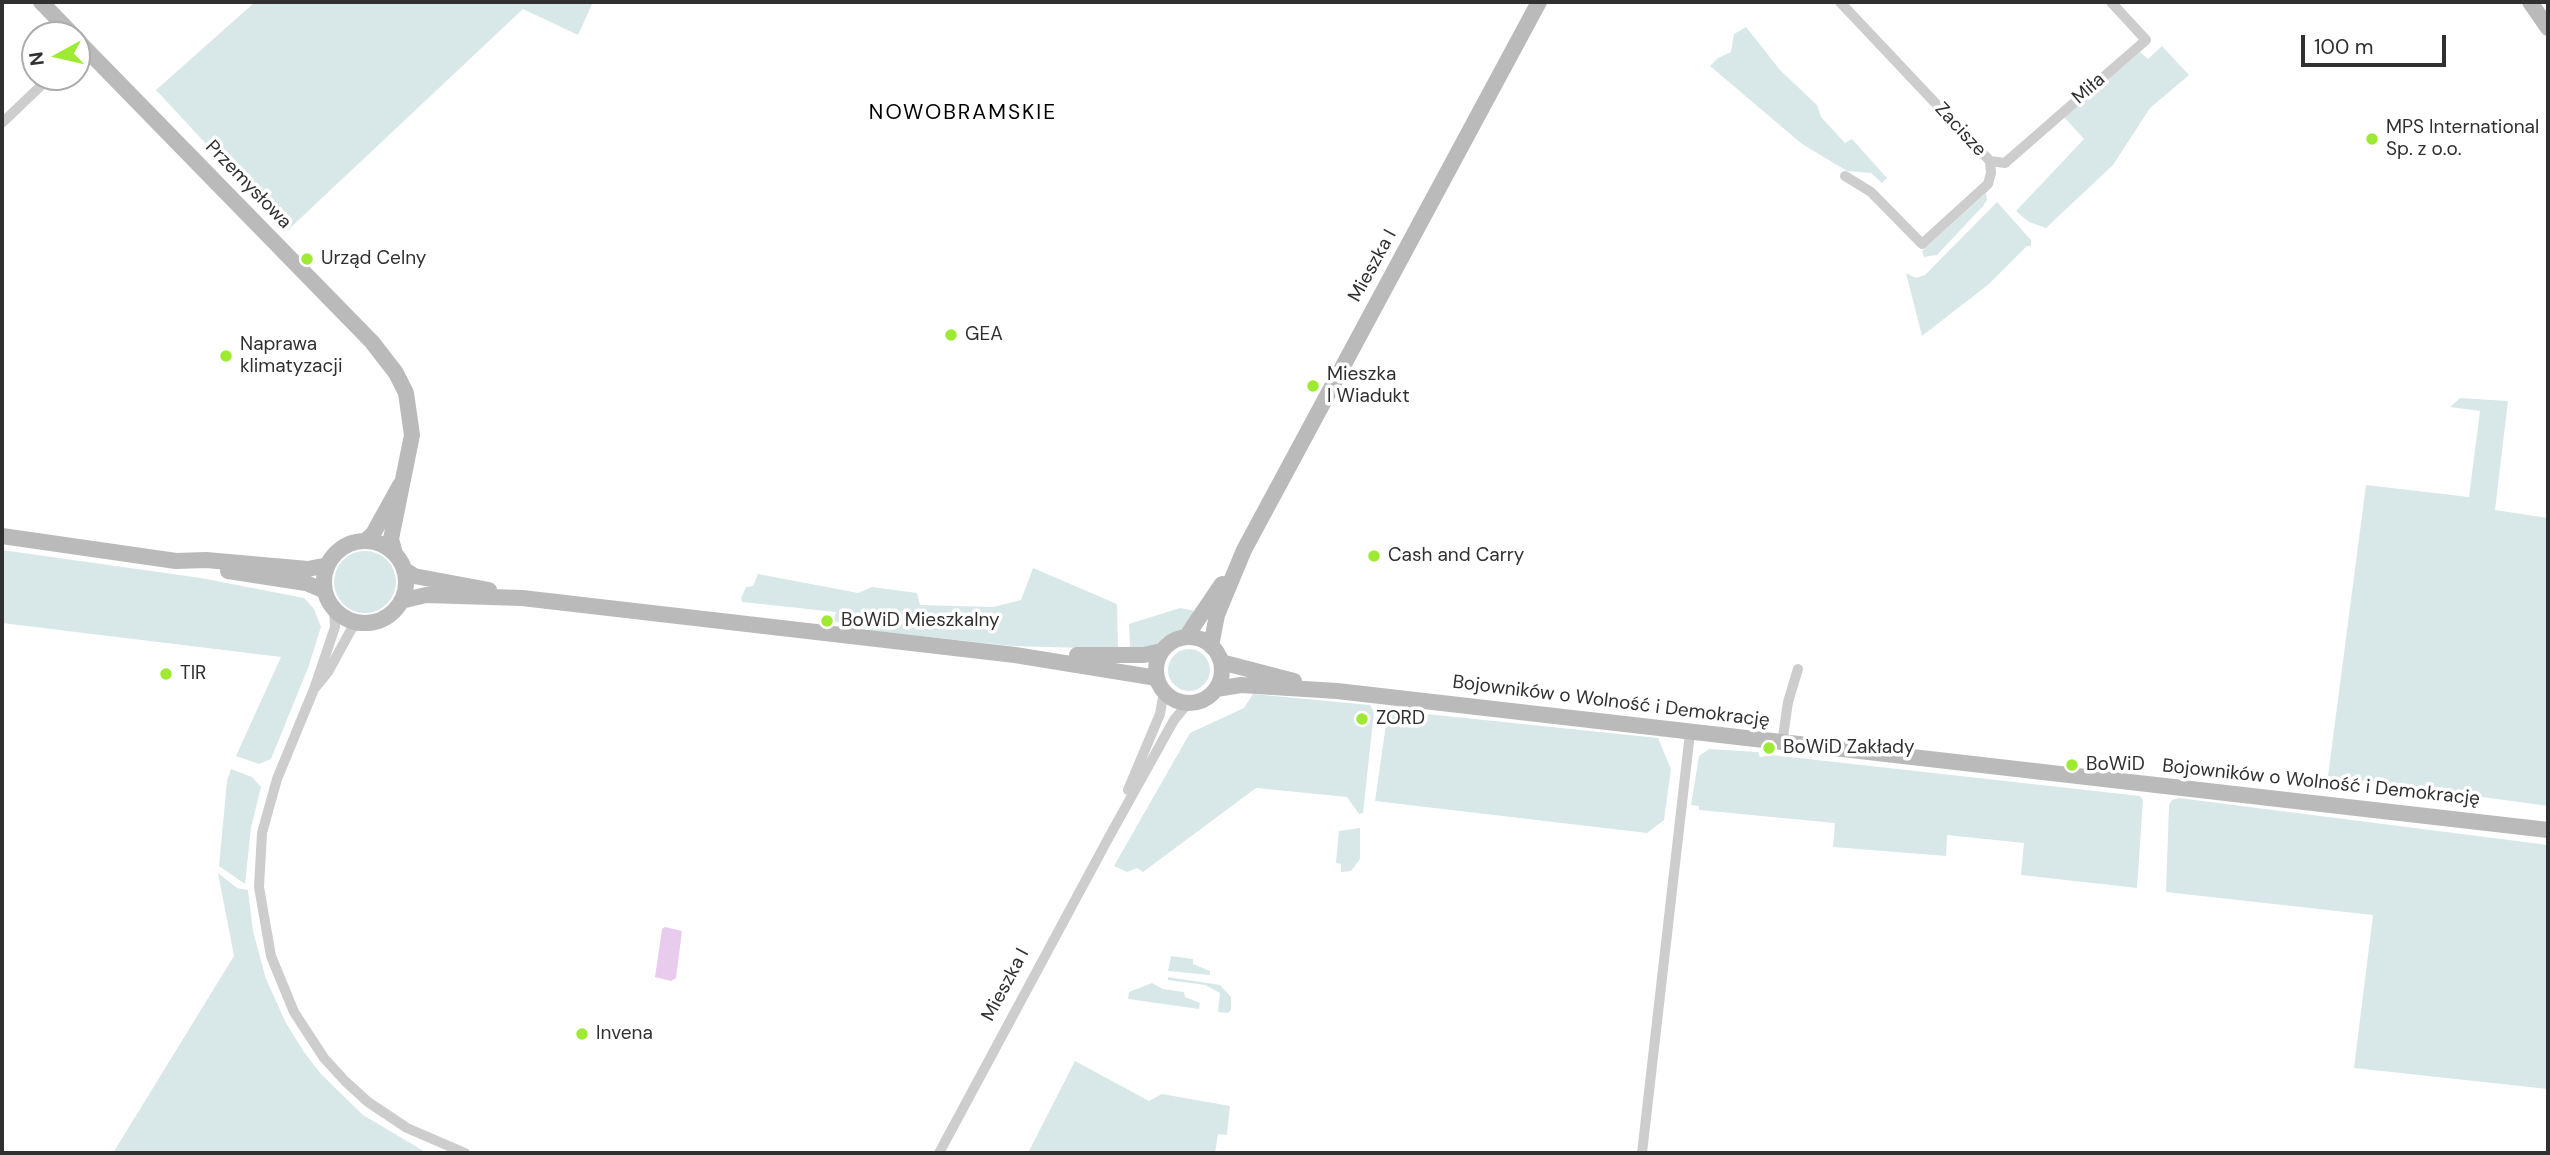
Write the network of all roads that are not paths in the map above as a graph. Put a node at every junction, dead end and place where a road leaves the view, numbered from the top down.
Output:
1 (41, 2) edge
2 (1539, 2) edge
3 (1840, 2) edge
4 (2111, 2) edge
5 (2530, 2) edge
6 (58, 21) edge
7 (2548, 28) edge
8 (91, 57) edge
9 (35, 91) edge
10 (2, 123) edge
11 (1990, 161) junction
12 (1845, 176) dead end
13 (403, 480) junction
14 (2, 536) edge
15 (365, 541) junction
16 (1244, 550) junction
17 (395, 554) junction
18 (176, 561) junction
19 (328, 565) junction
20 (404, 570) junction
21 (325, 590) junction
22 (522, 598) junction
23 (401, 601) junction
24 (334, 609) junction
25 (362, 623) junction
26 (1186, 637) junction
27 (1212, 646) junction
28 (1162, 651) junction
29 (1015, 655) junction
30 (1221, 662) junction
31 (1798, 669) dead end
32 (1161, 685) junction
33 (314, 689) junction
34 (1216, 689) junction
35 (1338, 691) junction
36 (1188, 703) junction
37 (1690, 733) junction
38 (1782, 744) junction
39 (2548, 830) edge
40 (1109, 837) junction
41 (465, 1153) edge
42 (939, 1153) edge
43 (1642, 1153) edge

1 - 6 main road, Przemysłowa
2 - 16 main road, Mieszka I
3 - 11 street, Zacisze
4 - 11 street, Miła
5 - 7 main road
8 - 13 main road, Przemysłowa
9 - 10 street
11 - 12 street, Zacisze
13 - 15 main road, Przemysłowa
13 - 17 main road, Przemysłowa
14 - 18 main road
15 - 17 main road
15 - 19 main road
16 - 26 main road, Mieszka I
16 - 27 main road, Mieszka I
17 - 20 main road
18 - 19 main road
18 - 21 main road
19 - 21 main road
20 - 22 main road
20 - 23 main road
21 - 24 main road
22 - 23 main road
22 - 29 main road
23 - 25 main road
24 - 25 main road
24 - 33 street
25 - 33 street
26 - 27 main road
26 - 28 main road
27 - 30 main road
28 - 29 main road
28 - 32 main road
29 - 32 main road
30 - 34 main road
30 - 35 main road, Bojowników o Wolność i Demokrację
31 - 38 street
32 - 36 main road
32 - 40 street, Mieszka I
33 - 41 street
34 - 35 main road, Bojowników o Wolność i Demokrację
34 - 36 main road
35 - 37 main road, Bojowników o Wolność i Demokrację
36 - 40 street, Mieszka I
37 - 38 main road, Bojowników o Wolność i Demokrację
37 - 43 street
38 - 39 main road, Bojowników o Wolność i Demokrację
40 - 42 street, Mieszka I

